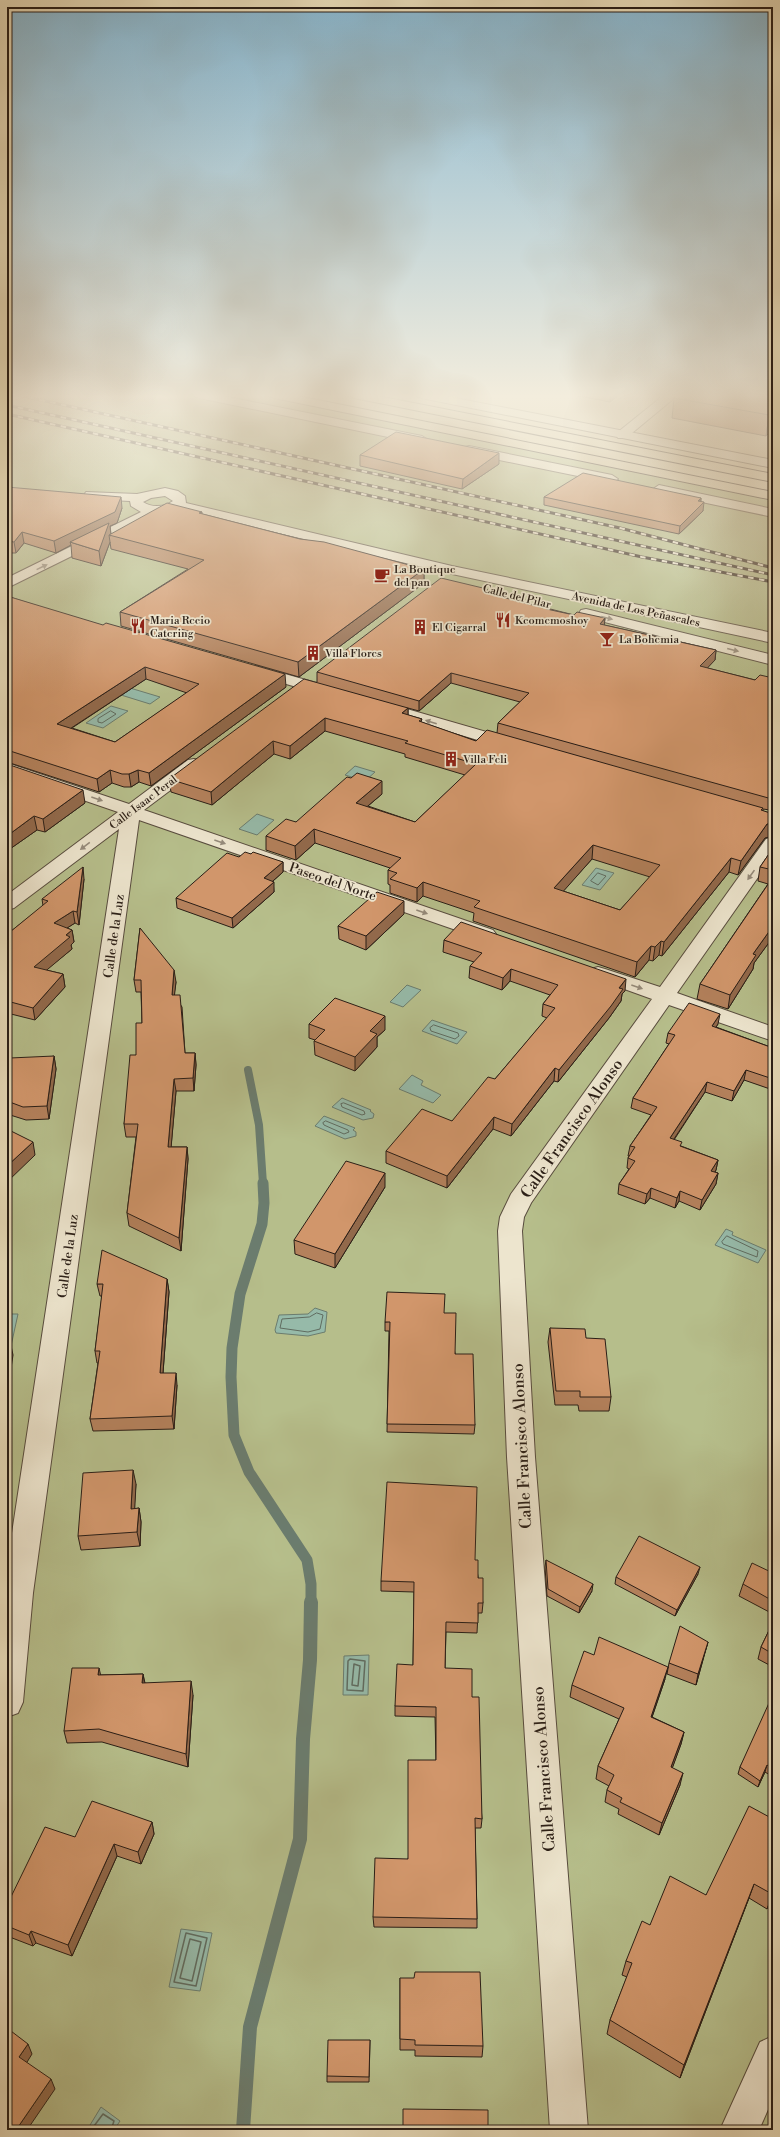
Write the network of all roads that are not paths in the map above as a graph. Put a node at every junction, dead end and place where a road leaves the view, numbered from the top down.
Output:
1 (88, 495) edge
2 (148, 495) edge
3 (173, 495) edge
4 (687, 495) edge
5 (138, 498) junction
6 (176, 505) junction
7 (156, 510) junction
8 (773, 512) edge
9 (452, 570) junction
10 (7, 584) edge
11 (433, 584) edge
12 (773, 638) edge
13 (773, 660) edge
14 (246, 668) edge
15 (321, 670) edge
16 (303, 684) junction
17 (286, 696) edge
18 (346, 696) edge
19 (377, 706) edge
20 (522, 748) edge
21 (205, 756) edge
22 (7, 768) edge
23 (130, 811) junction
24 (773, 843) edge
25 (7, 904) edge
26 (500, 939) edge
27 (583, 968) edge
28 (664, 996) junction
29 (773, 1034) edge
30 (13, 1588) edge
31 (7, 1702) edge
32 (773, 2055) edge
33 (568, 2130) edge
34 (739, 2130) edge

1 - 5 street
2 - 5 street
3 - 6 street
4 - 8 street
5 - 7 street
6 - 7 street
6 - 9 street, Avenida de Los Peñascales
10 -> 7 street
9 - 11 street
9 - 12 street, Avenida de Los Peñascales
9 -> 13 street, Calle del Pilar
14 - 16 street
15 - 16 street
16 - 17 street
16 - 18 street
20 -> 19 street
21 - 23 street, Calle Isaac Peral
22 -> 23 street, Paseo del Norte
23 -> 25 street, Calle Isaac Peral
23 -> 26 street, Paseo del Norte
23 - 30 street, Calle de la Luz
24 -> 28 street, Calle Francisco Alonso
27 -> 28 street
28 - 29 street
28 - 33 street, Calle Francisco Alonso
30 - 31 street, Calle de la Luz
32 - 34 street

